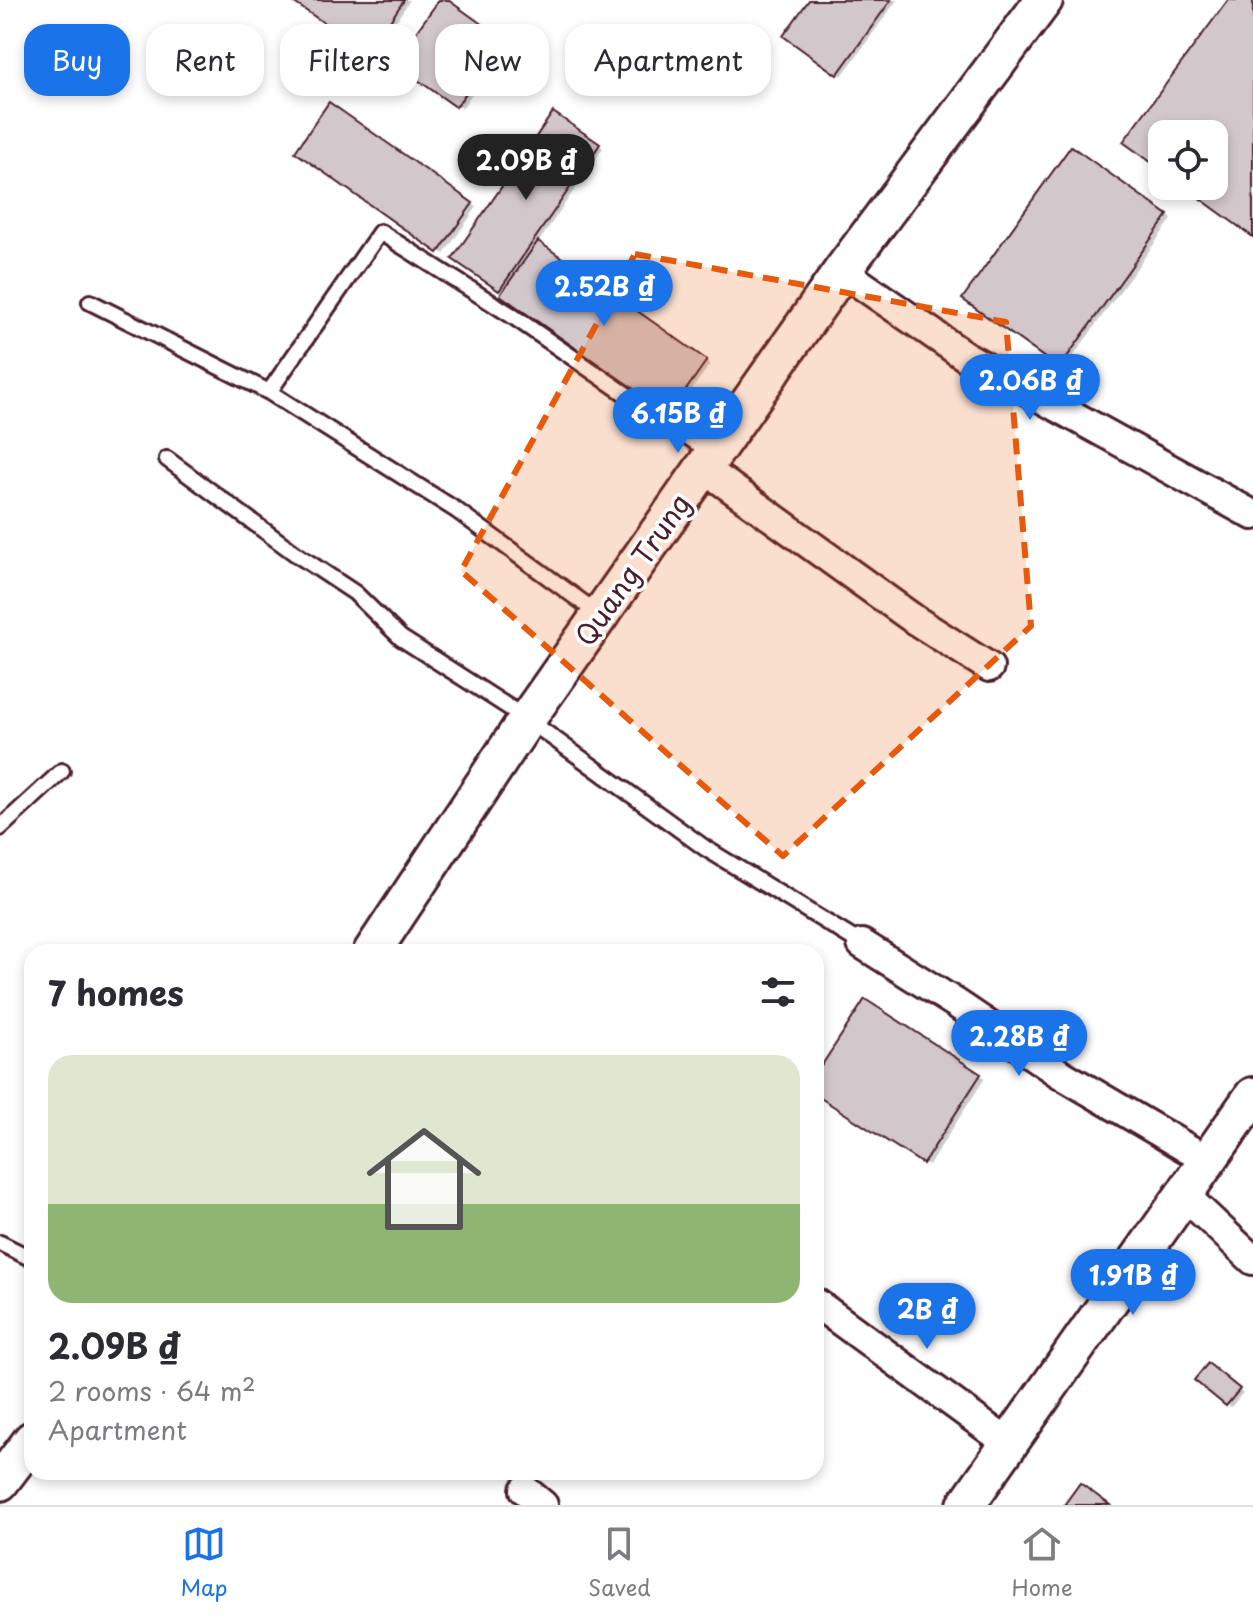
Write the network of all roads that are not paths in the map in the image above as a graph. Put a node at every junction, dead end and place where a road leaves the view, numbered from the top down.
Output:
1 (1044, 0) edge
2 (842, 271) junction
3 (90, 302) dead end
4 (269, 392) junction
5 (167, 459) dead end
6 (709, 462) junction
7 (1253, 515) edge
8 (600, 615) junction
9 (989, 667) dead end
10 (527, 719) junction
11 (62, 771) dead end
12 (0, 828) edge
13 (377, 944) edge
14 (862, 944) joint
15 (1253, 1096) edge
16 (1207, 1160) junction
17 (1183, 1194) junction
18 (0, 1243) edge
19 (24, 1255) edge
20 (1253, 1260) edge
21 (824, 1309) edge
22 (1008, 1443) junction
23 (24, 1450) edge
24 (0, 1482) edge
25 (966, 1505) edge

1 - 2 street, Quang Trung
2 - 6 street, Quang Trung
2 - 7 street
3 - 4 lane
4 - 6 lane
4 - 8 lane
5 - 10 lane
6 - 8 street, Quang Trung
6 - 9 street
8 - 10 street, Quang Trung
10 - 13 street, Quang Trung
10 - 14 lane
11 - 12 lane
14 - 16 street
15 - 16 street
16 - 17 street
17 - 20 street
17 - 22 street
18 - 19 lane
21 - 22 street
22 - 25 street
23 - 24 street

